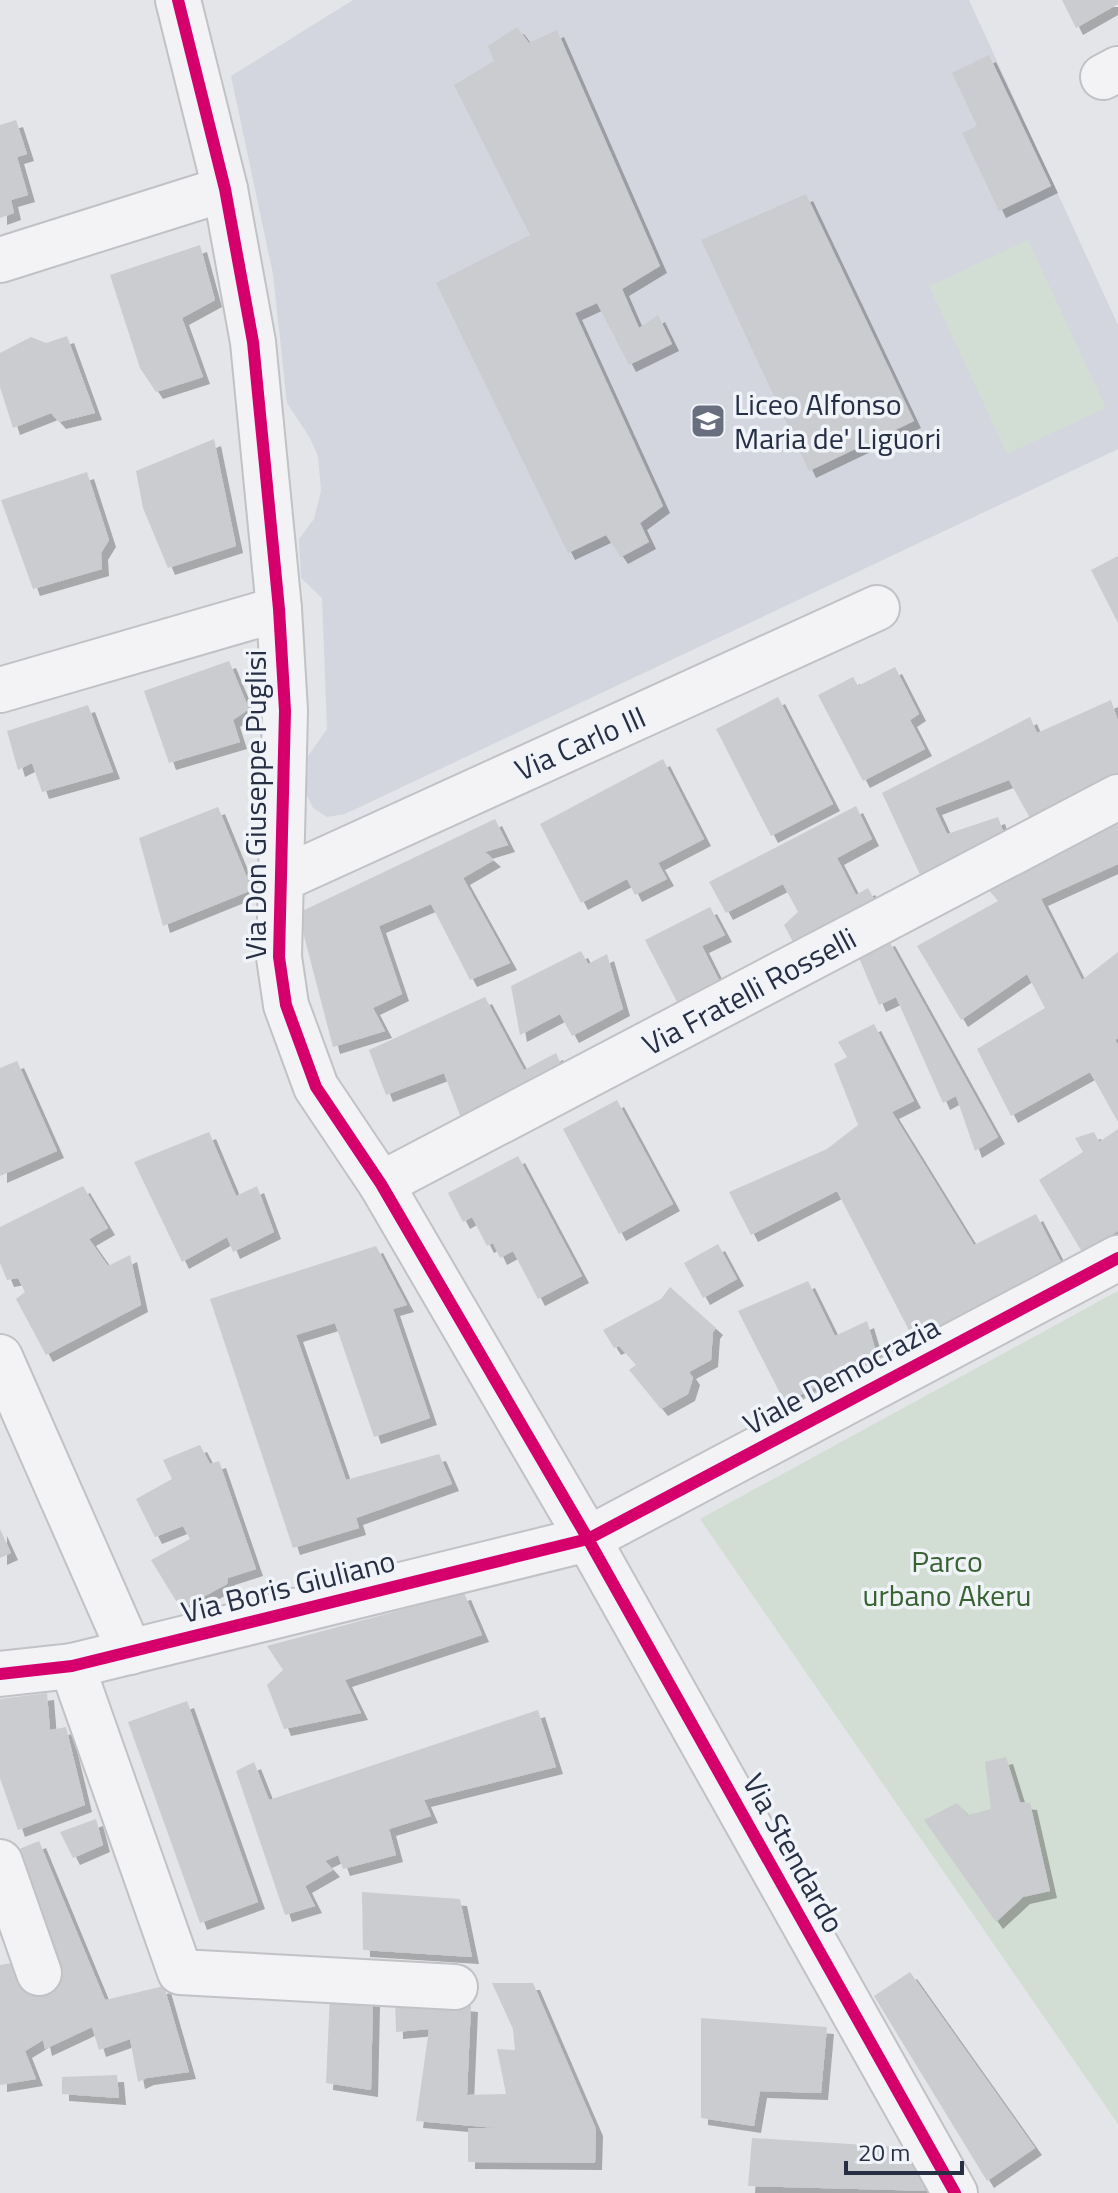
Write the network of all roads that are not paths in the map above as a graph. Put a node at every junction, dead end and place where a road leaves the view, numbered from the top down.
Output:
1 (178, 0) edge
2 (225, 189) junction
3 (0, 260) edge
4 (877, 608) dead end
5 (279, 609) junction
6 (0, 690) edge
7 (1118, 797) edge
8 (282, 879) junction
9 (381, 1184) junction
10 (1118, 1258) edge
11 (0, 1357) edge
12 (588, 1539) junction
13 (130, 1652) junction
14 (72, 1666) junction
15 (0, 1674) edge
16 (0, 1862) edge
17 (39, 1973) dead end
18 (455, 1987) dead end
19 (955, 2193) edge

1 - 2 street, Via Don Giuseppe Puglisi
2 - 3 street
2 - 5 street, Via Don Giuseppe Puglisi
4 - 8 street, Via Carlo III
5 - 6 street
5 - 8 street, Via Don Giuseppe Puglisi
7 - 9 street, Via Fratelli Rosselli
8 - 9 street, Via Don Giuseppe Puglisi
9 - 12 street, Via Don Giuseppe Puglisi
10 - 12 street, Viale Democrazia
11 - 13 street
12 - 13 street, Via Boris Giuliano
12 - 19 street, Via Stendardo
13 - 14 street, Via Boris Giuliano
14 - 15 street, Via Boris Giuliano
14 - 18 street
16 - 17 street

